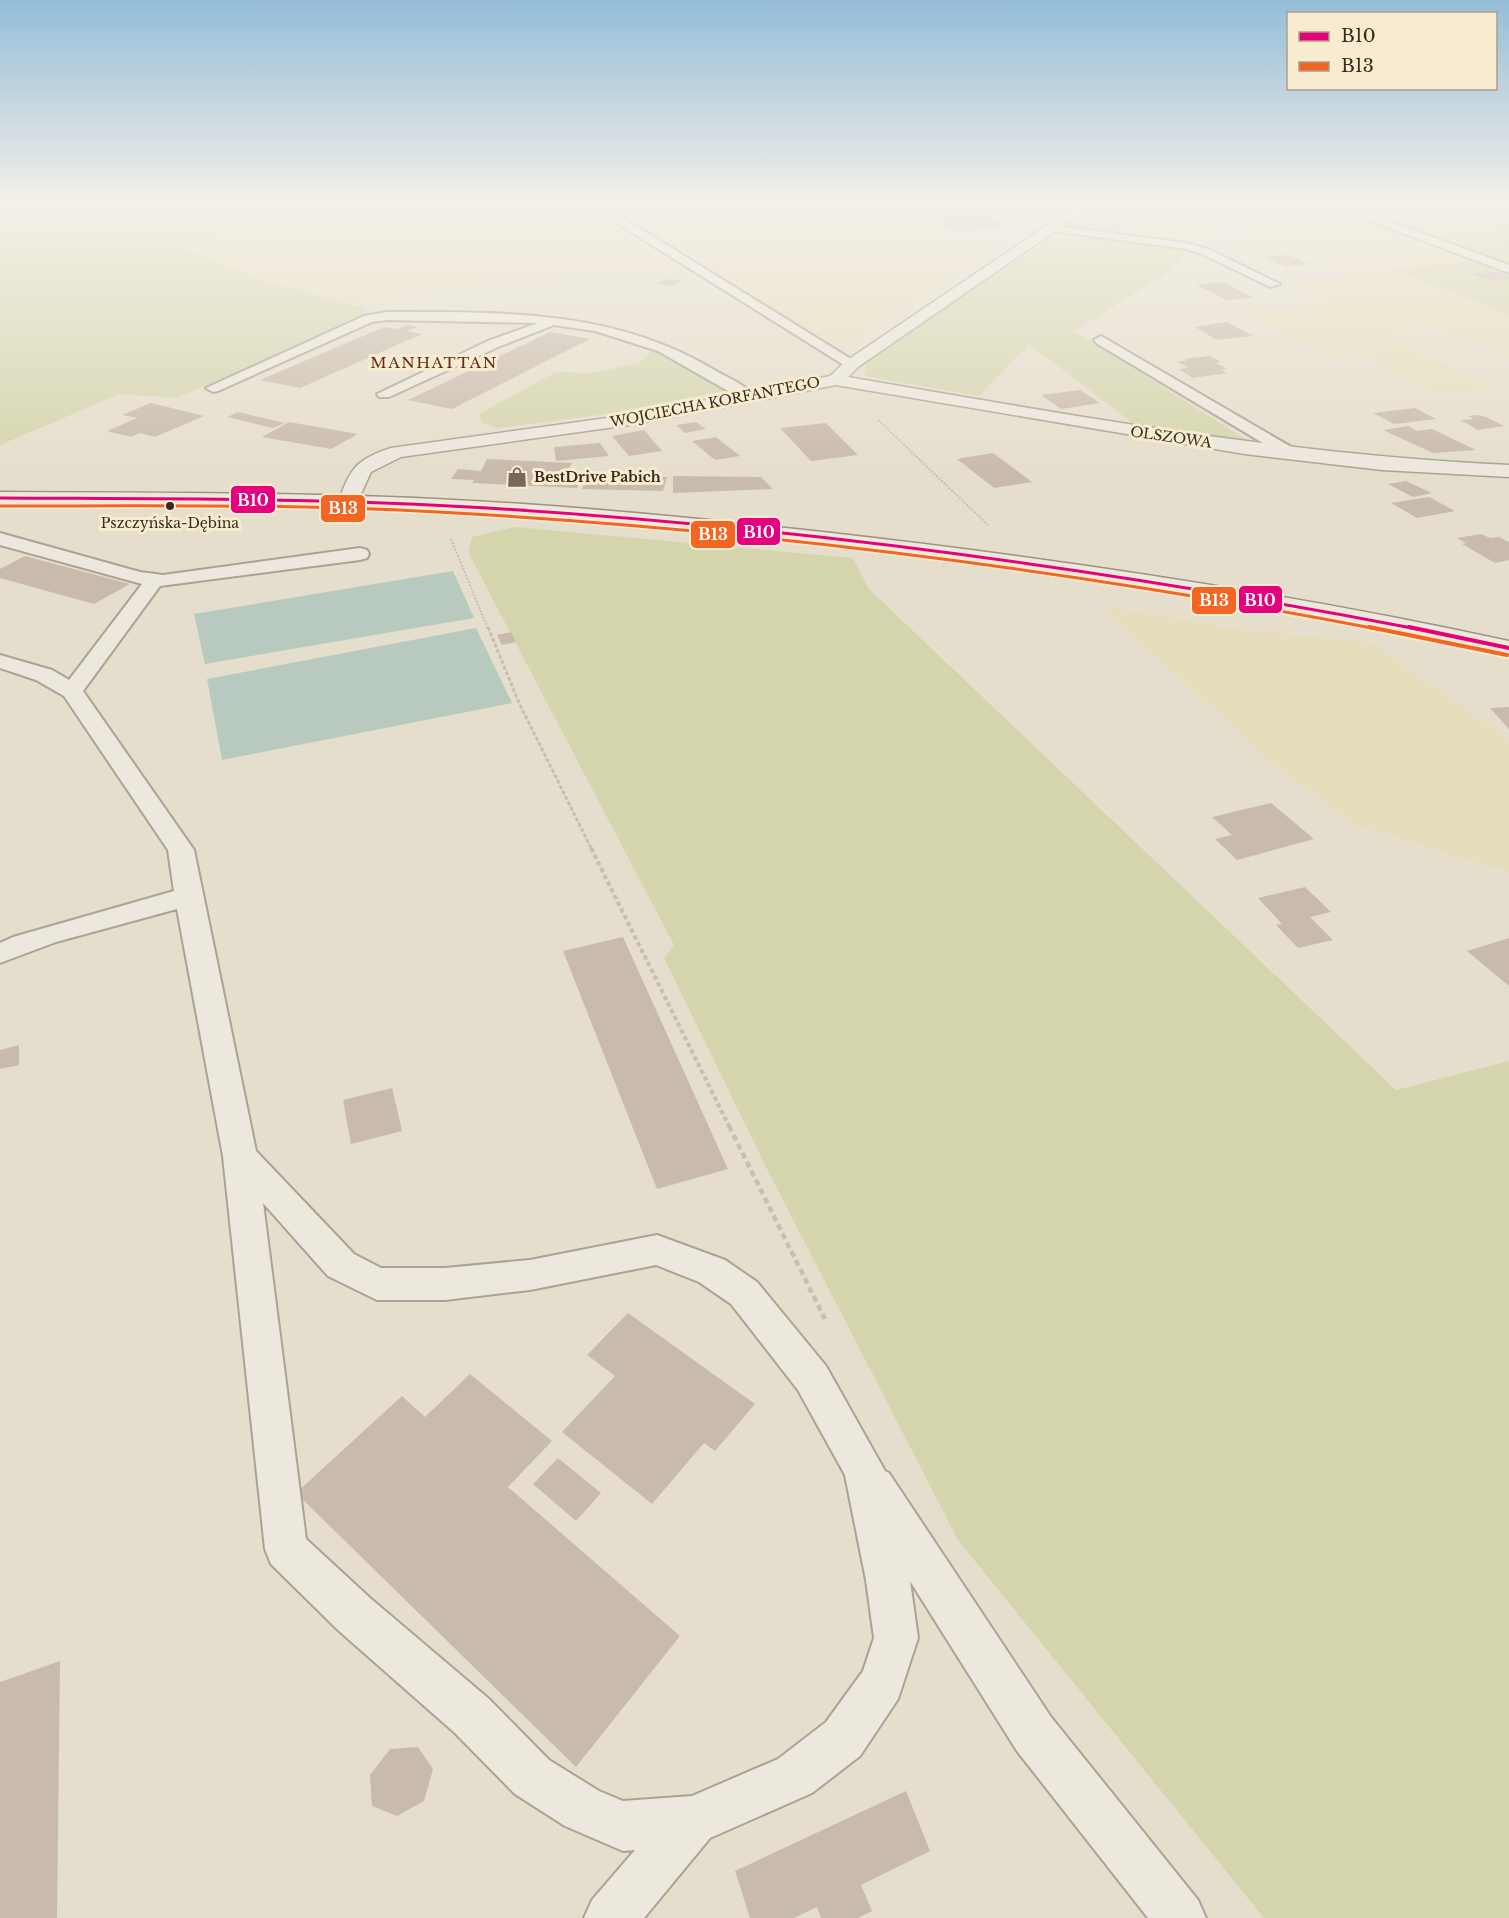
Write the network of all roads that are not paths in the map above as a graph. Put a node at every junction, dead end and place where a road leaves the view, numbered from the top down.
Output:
1 (736, 293) edge
2 (956, 293) edge
3 (560, 320) junction
4 (1101, 340) dead end
5 (852, 364) junction
6 (836, 380) junction
7 (213, 388) dead end
8 (384, 394) dead end
9 (747, 396) junction
10 (1292, 454) junction
11 (1509, 471) edge
12 (0, 498) edge
13 (349, 501) junction
14 (0, 539) edge
15 (360, 554) dead end
16 (155, 580) junction
17 (1509, 648) edge
18 (0, 661) edge
19 (72, 691) junction
20 (189, 895) junction
21 (0, 954) edge
22 (240, 1156) junction
23 (864, 1470) junction
24 (693, 1821) junction
25 (610, 1918) edge
26 (1180, 1918) edge

1 - 5 lane
2 - 5 street, WOJCIECHA KORFANTEGO
3 - 7 lane
3 - 8 lane
3 - 9 lane
4 - 10 lane
5 - 6 street, WOJCIECHA KORFANTEGO
6 - 9 street, WOJCIECHA KORFANTEGO
6 - 10 street, OLSZOWA
9 - 13 street, WOJCIECHA KORFANTEGO
10 - 11 street, OLSZOWA
12 - 13 street
13 - 17 street
14 - 16 lane
15 - 16 lane
16 - 19 lane
18 - 19 lane
19 - 20 lane
20 - 21 lane
20 - 22 lane
22 - 23 lane
22 - 24 lane
23 - 24 lane
23 - 26 lane
24 - 25 lane

